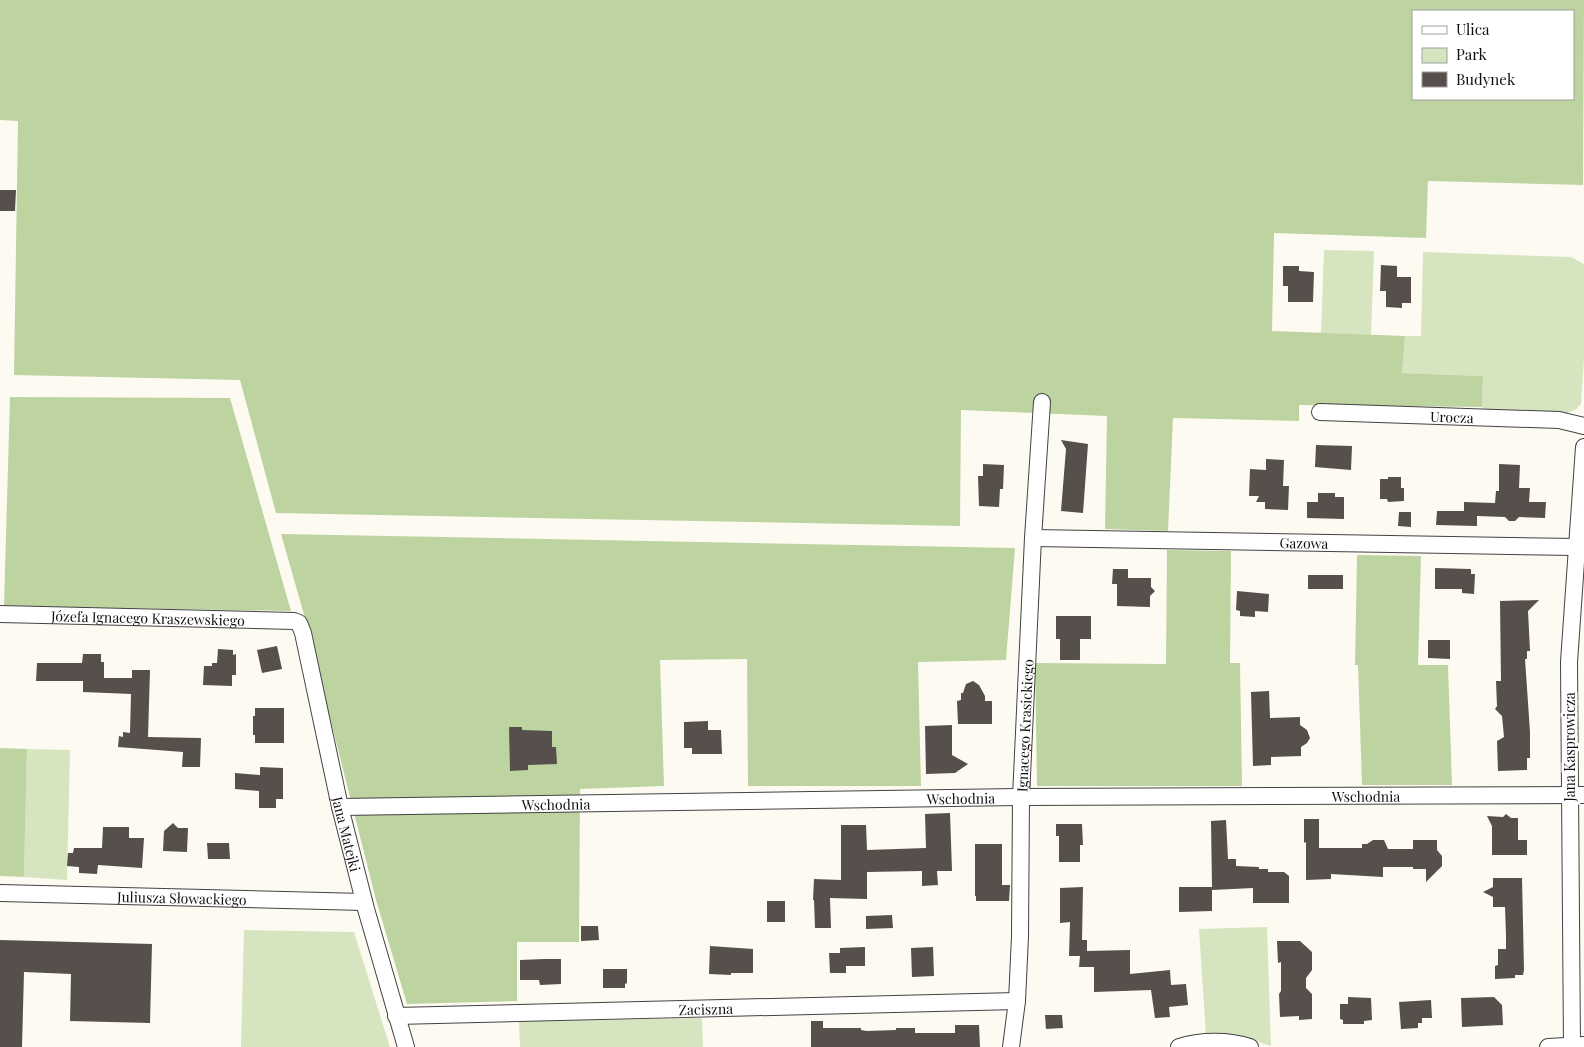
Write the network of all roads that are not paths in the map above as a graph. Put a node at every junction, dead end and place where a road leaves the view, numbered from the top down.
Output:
1 (1042, 402) dead end
2 (1320, 412) dead end
3 (1584, 426) edge
4 (1584, 447) edge
5 (1033, 538) junction
6 (1576, 547) junction
7 (0, 614) edge
8 (294, 621) joint
9 (1577, 794) edge
10 (1021, 797) junction
11 (340, 807) junction
12 (0, 893) edge
13 (364, 902) junction
14 (1017, 1002) junction
15 (396, 1016) junction
16 (1576, 1046) edge
17 (406, 1047) edge
18 (1011, 1047) edge
19 (1180, 1047) edge
20 (1250, 1047) edge
21 (1548, 1047) edge

1 - 5 street, Ignacego Krasickiego
2 - 3 street, Urocza
4 - 6 street, Jana Kasprowicza
5 - 6 street, Gazowa
5 - 10 street, Ignacego Krasickiego
6 - 9 street, Jana Kasprowicza
7 - 8 street, Józefa Ignacego Kraszewskiego
8 - 11 street, Jana Matejki
9 - 10 street, Wschodnia
9 - 16 street, Jana Kasprowicza
10 - 11 street, Wschodnia
10 - 14 street, Ignacego Krasickiego
11 - 13 street, Jana Matejki
12 - 13 street, Juliusza Słowackiego
13 - 15 street, Jana Matejki
14 - 15 street, Zaciszna
14 - 18 street, Ignacego Krasickiego
15 - 17 street, Jana Matejki
16 - 21 street
19 - 20 street

